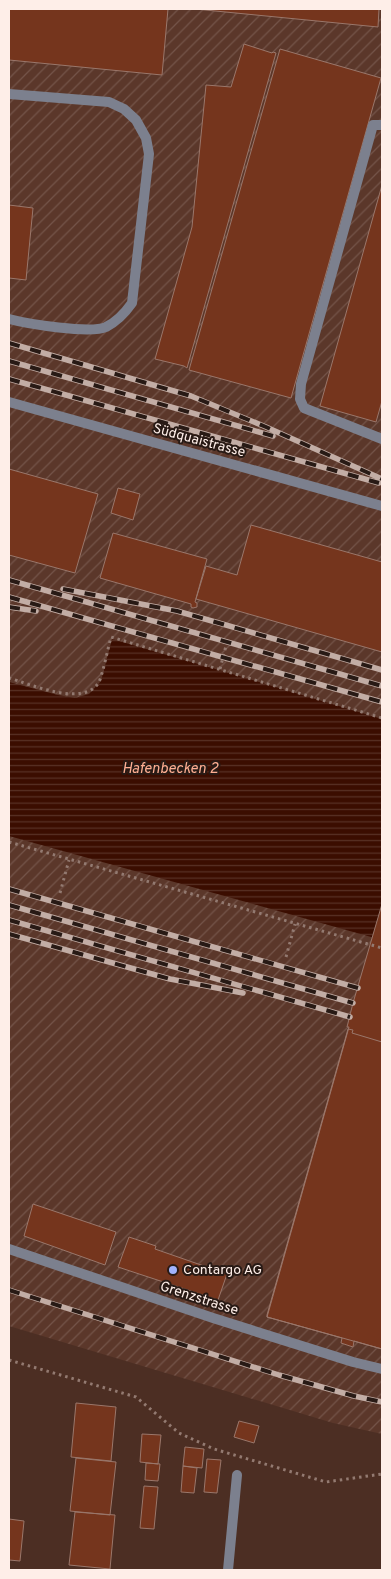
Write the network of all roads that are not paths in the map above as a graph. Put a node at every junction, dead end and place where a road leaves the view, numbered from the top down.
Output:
1 (9, 94) edge
2 (382, 125) edge
3 (9, 319) edge
4 (9, 402) edge
5 (382, 439) edge
6 (382, 506) edge
7 (9, 1249) edge
8 (382, 1369) edge
9 (237, 1475) dead end
10 (228, 1570) edge

1 - 3 street
2 - 5 street
4 - 6 street, Südquaistrasse
7 - 8 street, Grenzstrasse
9 - 10 street

